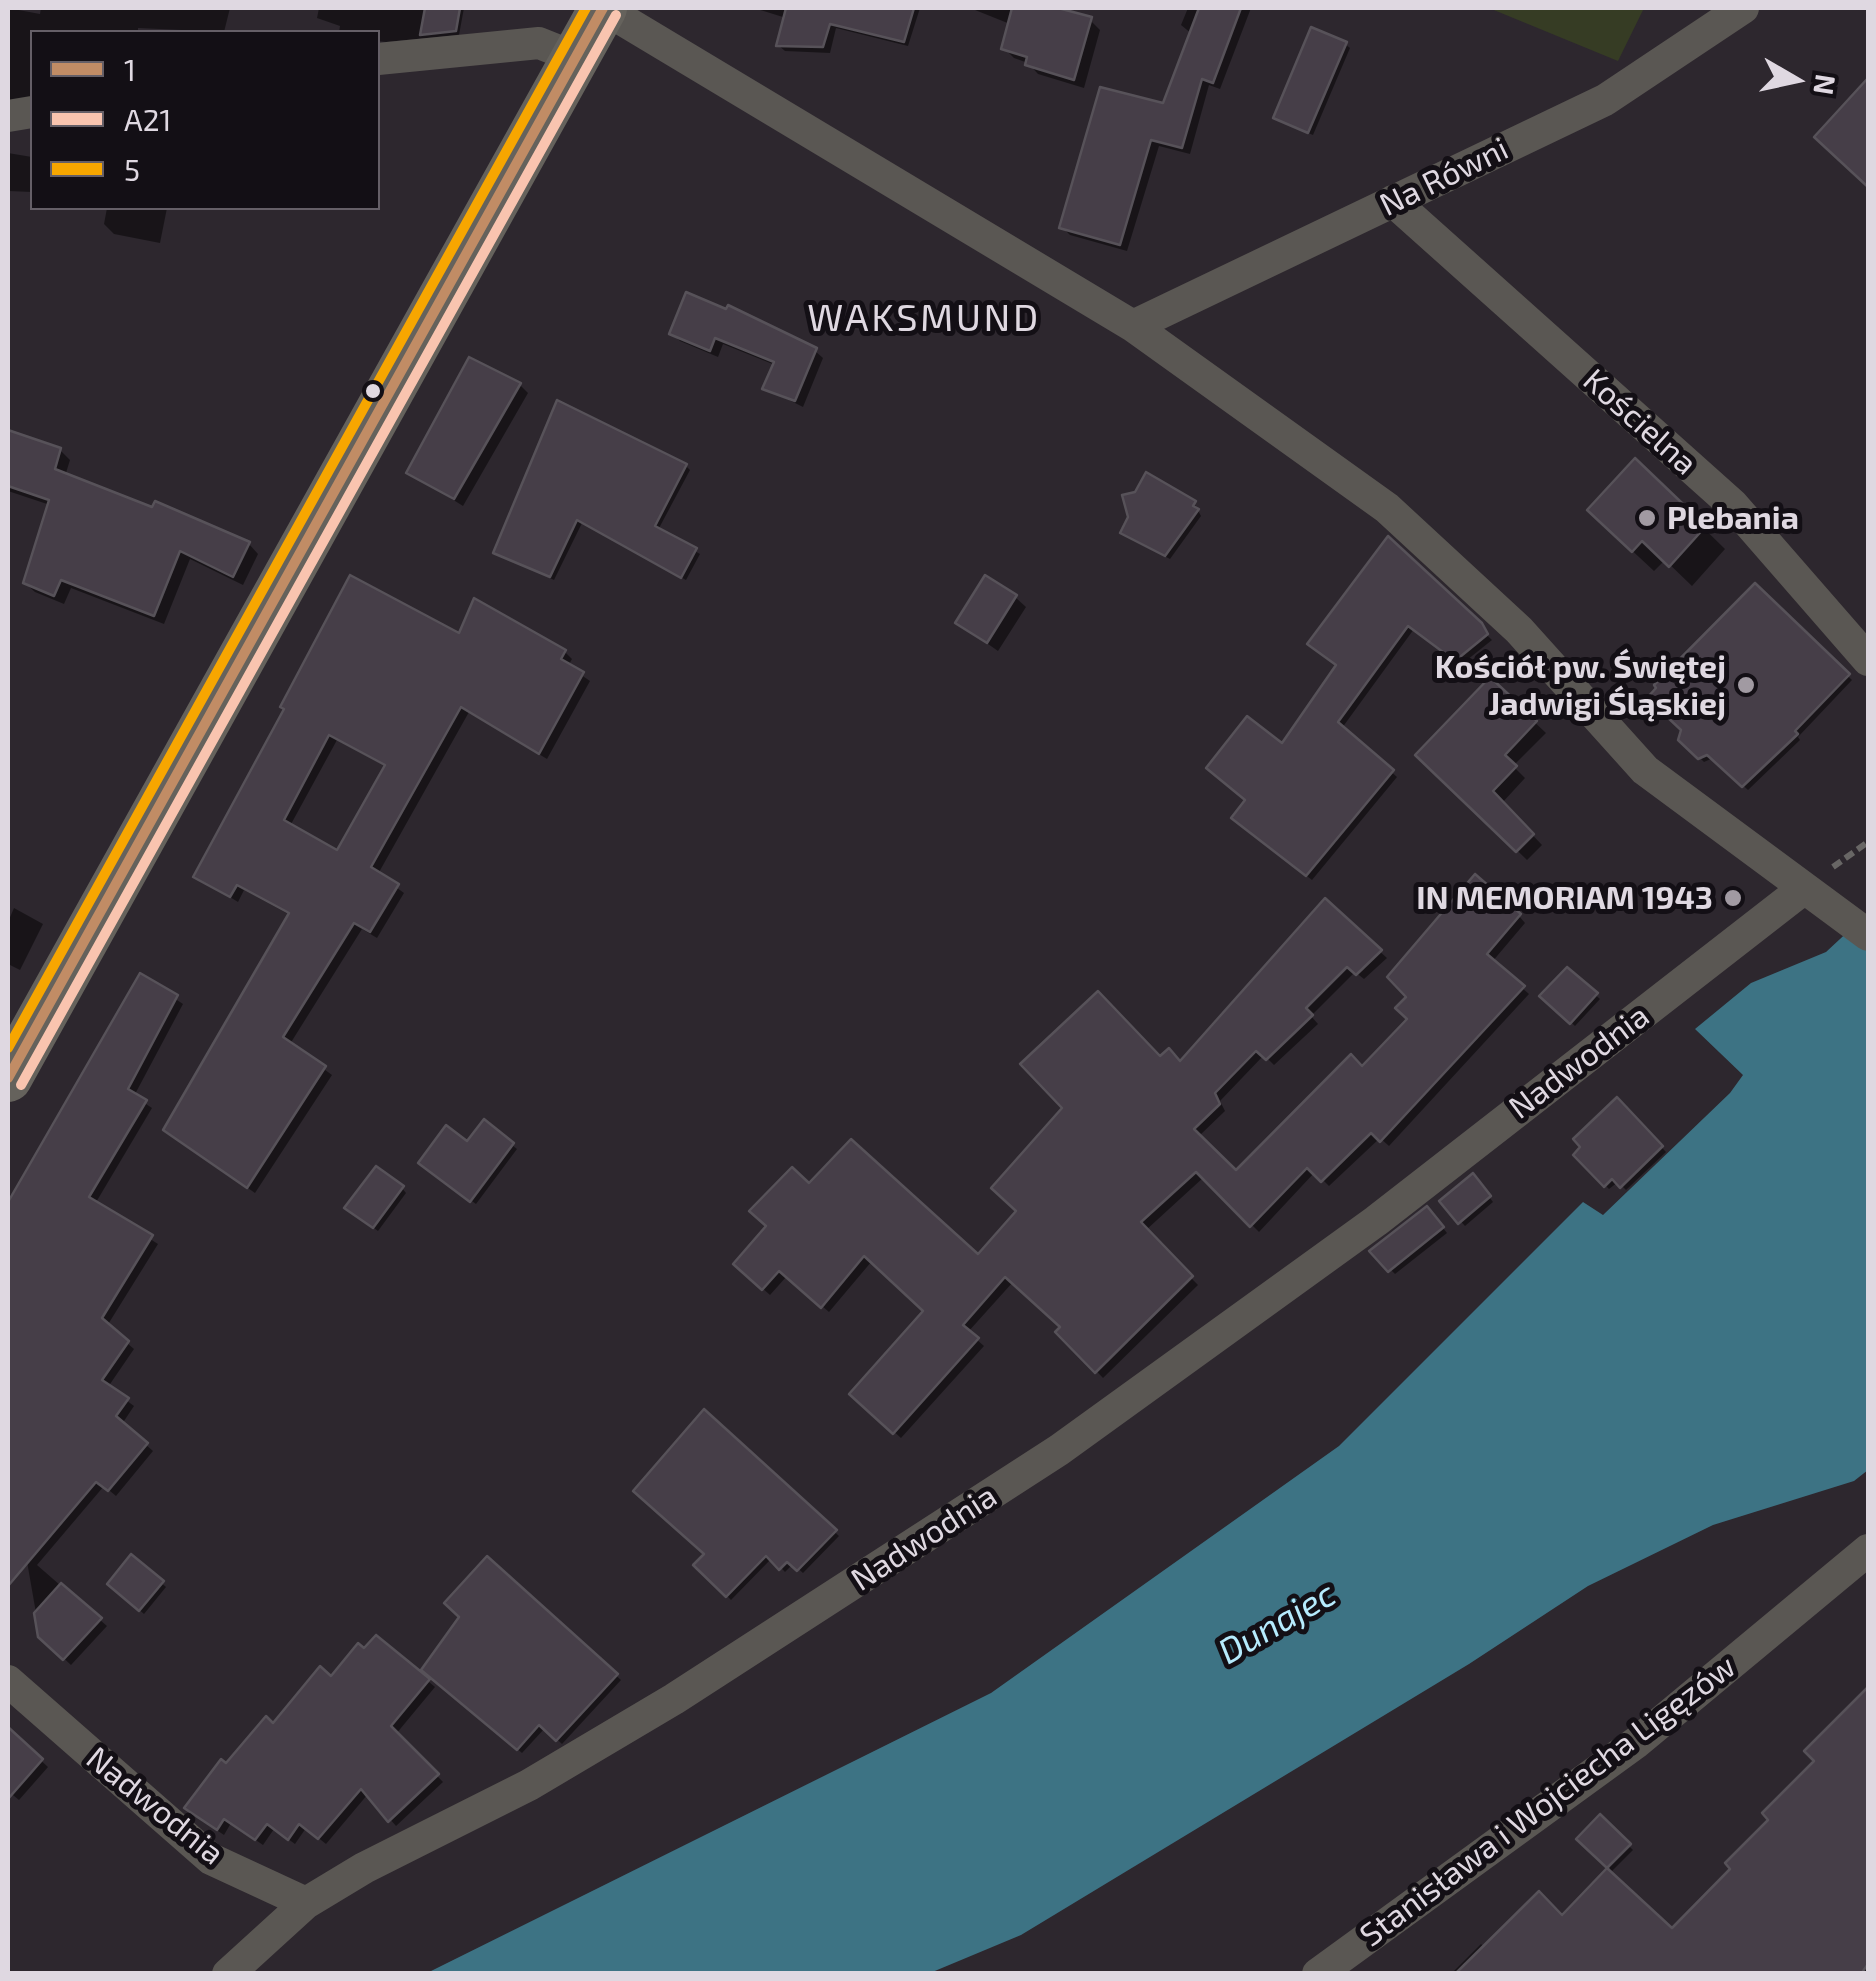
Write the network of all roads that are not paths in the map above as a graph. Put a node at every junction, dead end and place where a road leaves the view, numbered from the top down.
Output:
1 (604, 8) edge
2 (1743, 8) edge
3 (574, 58) junction
4 (380, 59) edge
5 (1394, 201) junction
6 (1132, 326) junction
7 (1868, 660) edge
8 (1804, 890) junction
9 (1860, 928) edge
10 (8, 1078) edge
11 (1868, 1550) edge
12 (8, 1681) edge
13 (306, 1903) junction
14 (228, 1974) edge
15 (1318, 1974) edge

1 - 3 street
1 - 6 street
2 - 5 street, Na Równi
3 - 4 street
3 - 10 street
5 - 6 street, Na Równi
5 - 7 street, Kościelna
6 - 8 street
8 - 9 street
8 - 13 street, Nadwodnia
11 - 15 street, Stanisława i Wojciecha Ligęzów
12 - 13 street, Nadwodnia
13 - 14 street

